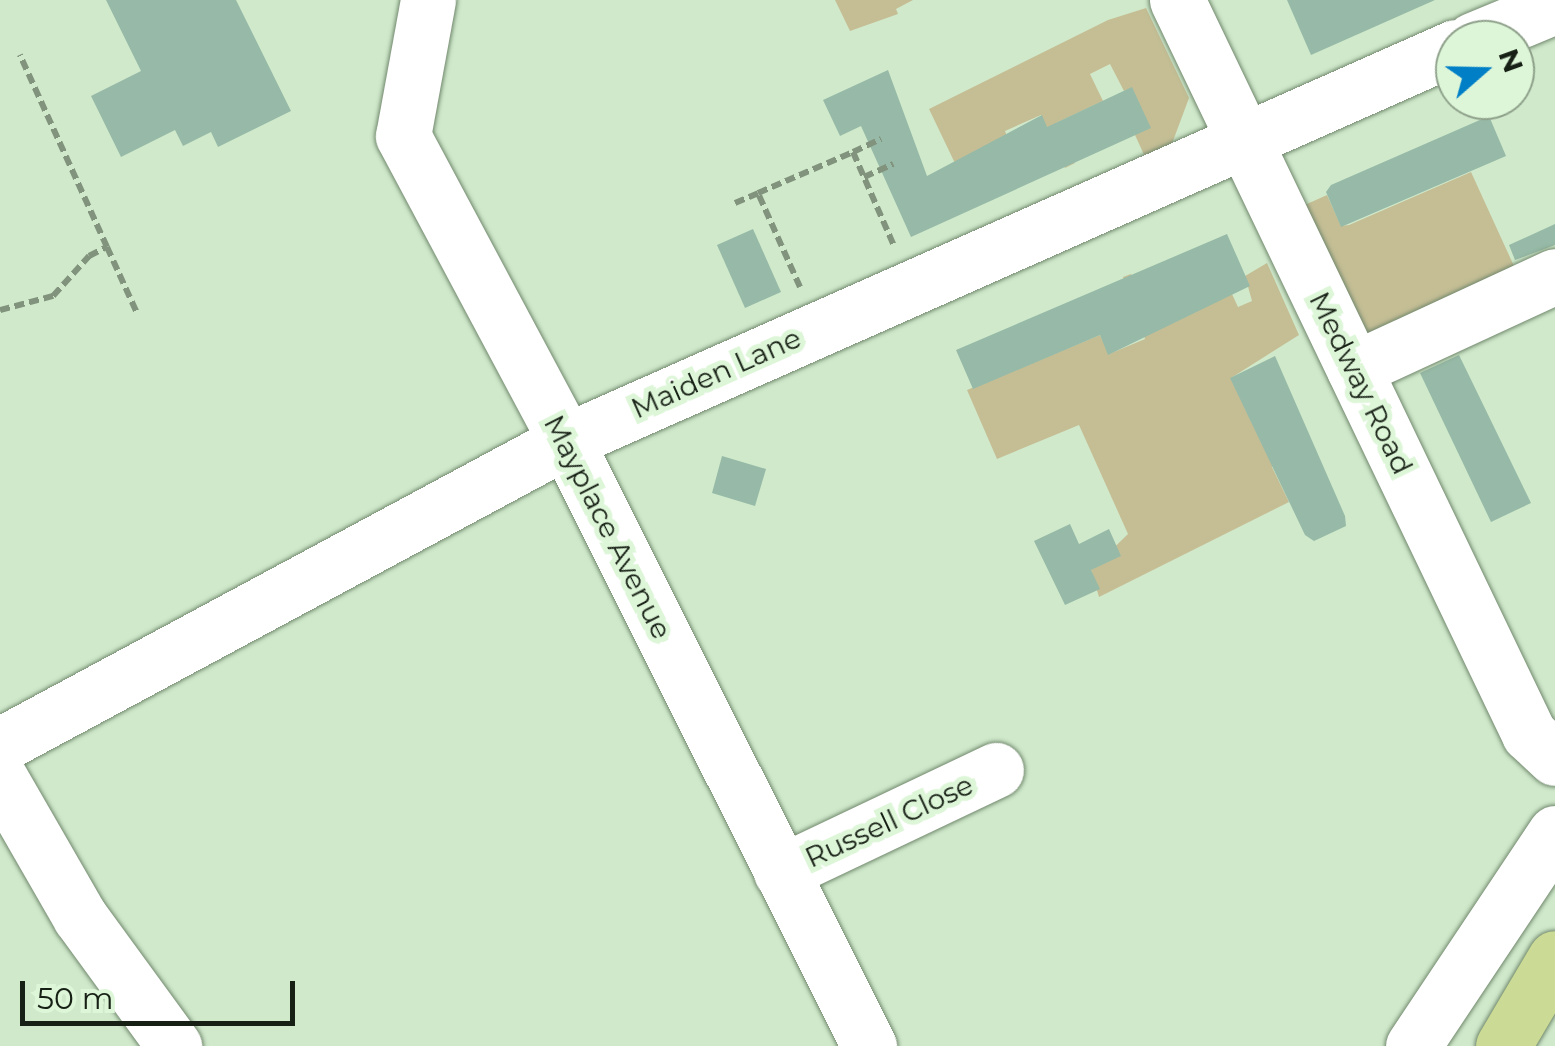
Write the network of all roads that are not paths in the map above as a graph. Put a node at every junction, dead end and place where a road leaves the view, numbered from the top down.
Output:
1 (1177, 0) edge
2 (433, 3) edge
3 (1555, 6) edge
4 (1521, 20) edge
5 (1435, 55) edge
6 (1243, 136) junction
7 (1555, 276) edge
8 (1354, 369) junction
9 (566, 441) junction
10 (0, 745) edge
11 (1555, 758) edge
12 (996, 770) dead end
13 (0, 778) edge
14 (1555, 833) edge
15 (781, 872) junction
16 (1555, 958) edge
17 (174, 1046) edge
18 (868, 1046) edge
19 (1413, 1046) edge
20 (1503, 1046) edge

1 - 6 street, Medway Road
2 - 9 street, Mayplace Avenue
3 - 4 street
5 - 6 street, Maiden Lane
6 - 8 street, Medway Road
6 - 9 street, Maiden Lane
7 - 8 street
8 - 11 street, Medway Road
9 - 10 street, Maiden Lane
9 - 15 street, Mayplace Avenue
12 - 15 street, Russell Close
13 - 17 street
14 - 19 street
15 - 18 street, Mayplace Avenue
16 - 20 main road

